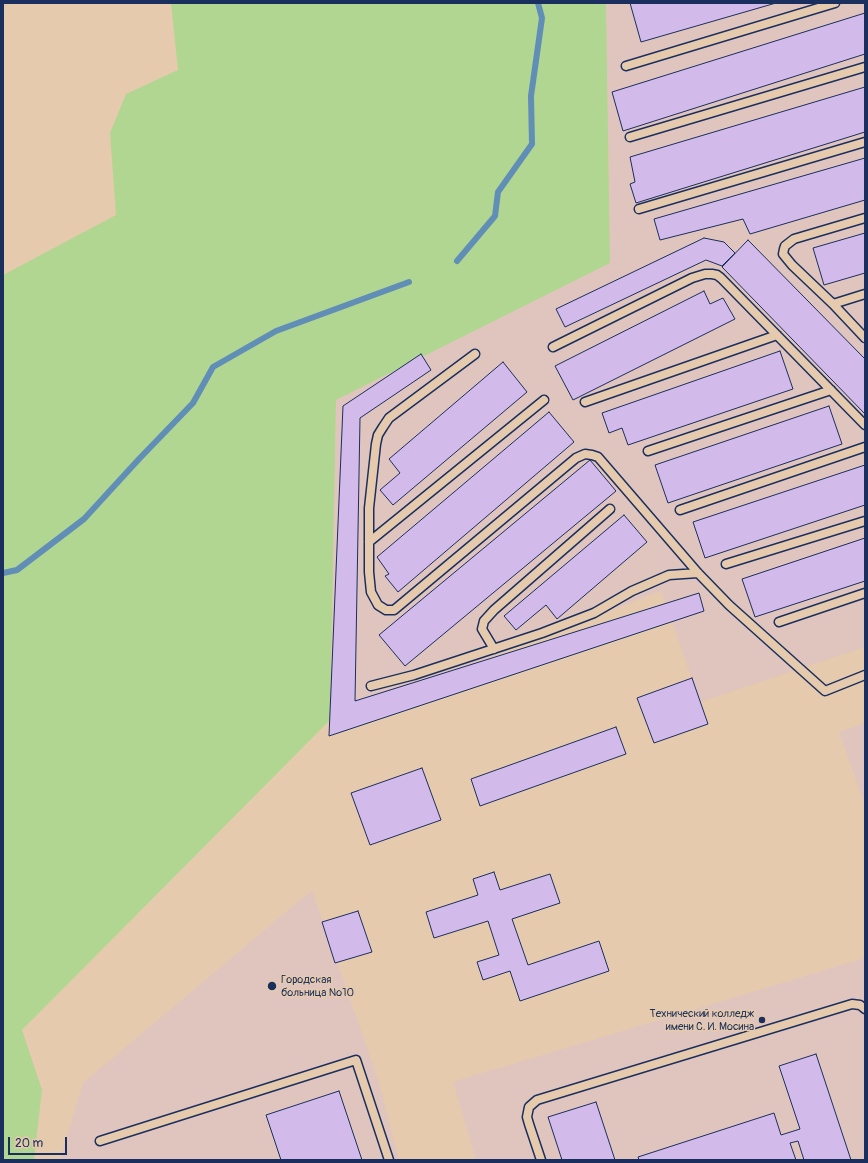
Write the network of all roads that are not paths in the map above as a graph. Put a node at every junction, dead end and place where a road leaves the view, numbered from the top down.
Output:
1 (834, 3) edge
2 (626, 66) dead end
3 (865, 67) edge
4 (630, 137) dead end
5 (865, 142) edge
6 (639, 209) dead end
7 (865, 218) edge
8 (865, 294) edge
9 (833, 304) junction
10 (777, 335) junction
11 (865, 338) edge
12 (553, 347) dead end
13 (476, 354) dead end
14 (831, 390) junction
15 (544, 400) dead end
16 (586, 402) dead end
17 (865, 425) edge
18 (865, 447) edge
19 (648, 452) dead end
20 (610, 509) dead end
21 (680, 510) dead end
22 (865, 521) edge
23 (369, 542) junction
24 (726, 564) dead end
25 (698, 573) junction
26 (865, 593) edge
27 (779, 622) dead end
28 (494, 649) junction
29 (865, 675) edge
30 (371, 686) dead end
31 (865, 1009) edge
32 (100, 1141) dead end
33 (389, 1160) edge
34 (541, 1160) edge

1 - 2 lane
3 - 4 lane
5 - 6 lane
7 - 9 lane
8 - 9 lane
9 - 11 lane
10 - 12 lane
10 - 14 lane
10 - 16 lane
13 - 23 lane
14 - 17 lane
14 - 19 lane
15 - 23 lane
18 - 21 lane
20 - 28 lane
22 - 24 lane
23 - 25 lane
25 - 28 lane
25 - 29 lane
26 - 27 lane
28 - 30 lane
31 - 34 lane
32 - 33 lane

